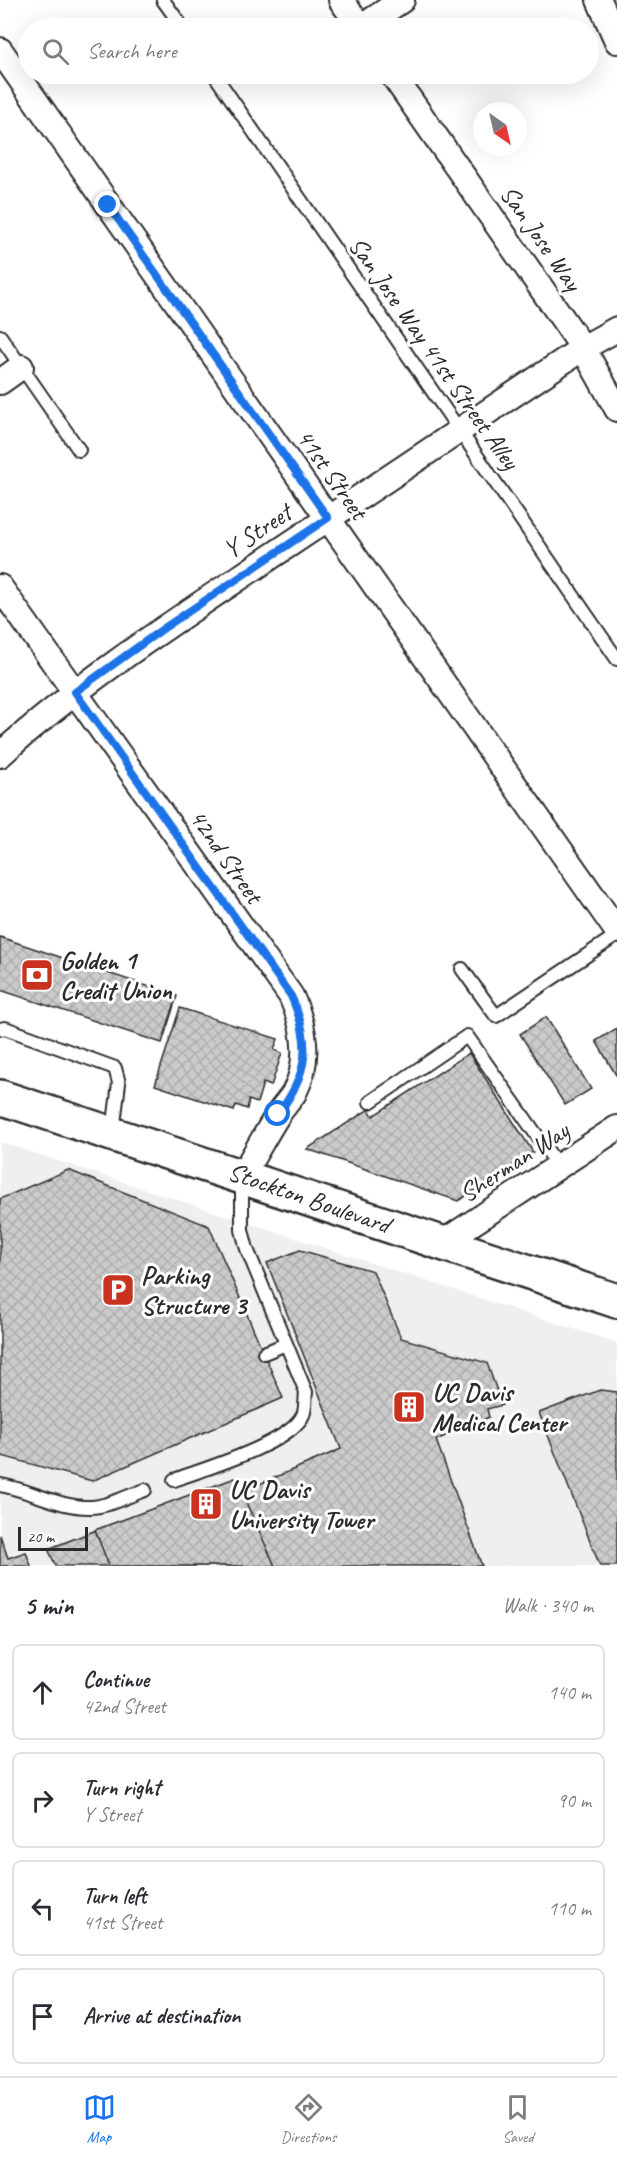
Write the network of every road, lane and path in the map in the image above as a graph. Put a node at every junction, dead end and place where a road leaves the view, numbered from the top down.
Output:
1 (163, 0) edge
2 (341, 0) edge
3 (402, 0) edge
4 (599, 0) edge
5 (176, 18) edge
6 (354, 18) edge
7 (376, 18) edge
8 (617, 40) edge
9 (0, 50) edge
10 (18, 76) edge
11 (24, 84) edge
12 (221, 84) edge
13 (399, 84) edge
14 (617, 329) edge
15 (0, 336) edge
16 (583, 348) junction
17 (21, 367) junction
18 (0, 382) edge
19 (617, 409) edge
20 (460, 430) junction
21 (79, 450) dead end
22 (328, 518) junction
23 (0, 587) edge
24 (617, 659) edge
25 (75, 692) junction
26 (0, 755) edge
27 (617, 934) edge
28 (462, 969) dead end
29 (0, 1029) edge
30 (370, 1102) dead end
31 (6, 1105) edge
32 (617, 1128) edge
33 (112, 1133) junction
34 (559, 1167) junction
35 (242, 1175) junction
36 (442, 1243) junction
37 (617, 1301) edge
38 (286, 1344) junction
39 (264, 1353) dead end
40 (174, 1480) dead end
41 (0, 1485) edge
42 (145, 1490) dead end

1 - 5 lane
2 - 6 street
3 - 7 street
4 - 8 street
9 - 10 street, 41st Street
11 - 22 street, 41st Street
12 - 20 lane, San Jose Way 41st Street Alley
13 - 16 street, San Jose Way
14 - 16 street, Y Street
15 - 17 lane
16 - 19 street, San Jose Way
16 - 20 street, Y Street
17 - 18 street
17 - 21 lane
20 - 22 street, Y Street
20 - 24 lane, San Jose Way 41st Street Alley
22 - 25 street, Y Street
22 - 27 street, 41st Street
23 - 25 street, 42nd Street
25 - 26 street, Y Street
25 - 35 street, 42nd Street
27 - 28 lane
29 - 33 lane
30 - 34 lane
31 - 33 main road, Stockton Boulevard
32 - 34 street, Sherman Way
33 - 35 main road, Stockton Boulevard
34 - 36 street, Sherman Way
35 - 36 main road, Stockton Boulevard
35 - 38 lane
36 - 37 main road, Stockton Boulevard
38 - 39 lane
38 - 40 lane
41 - 42 lane

